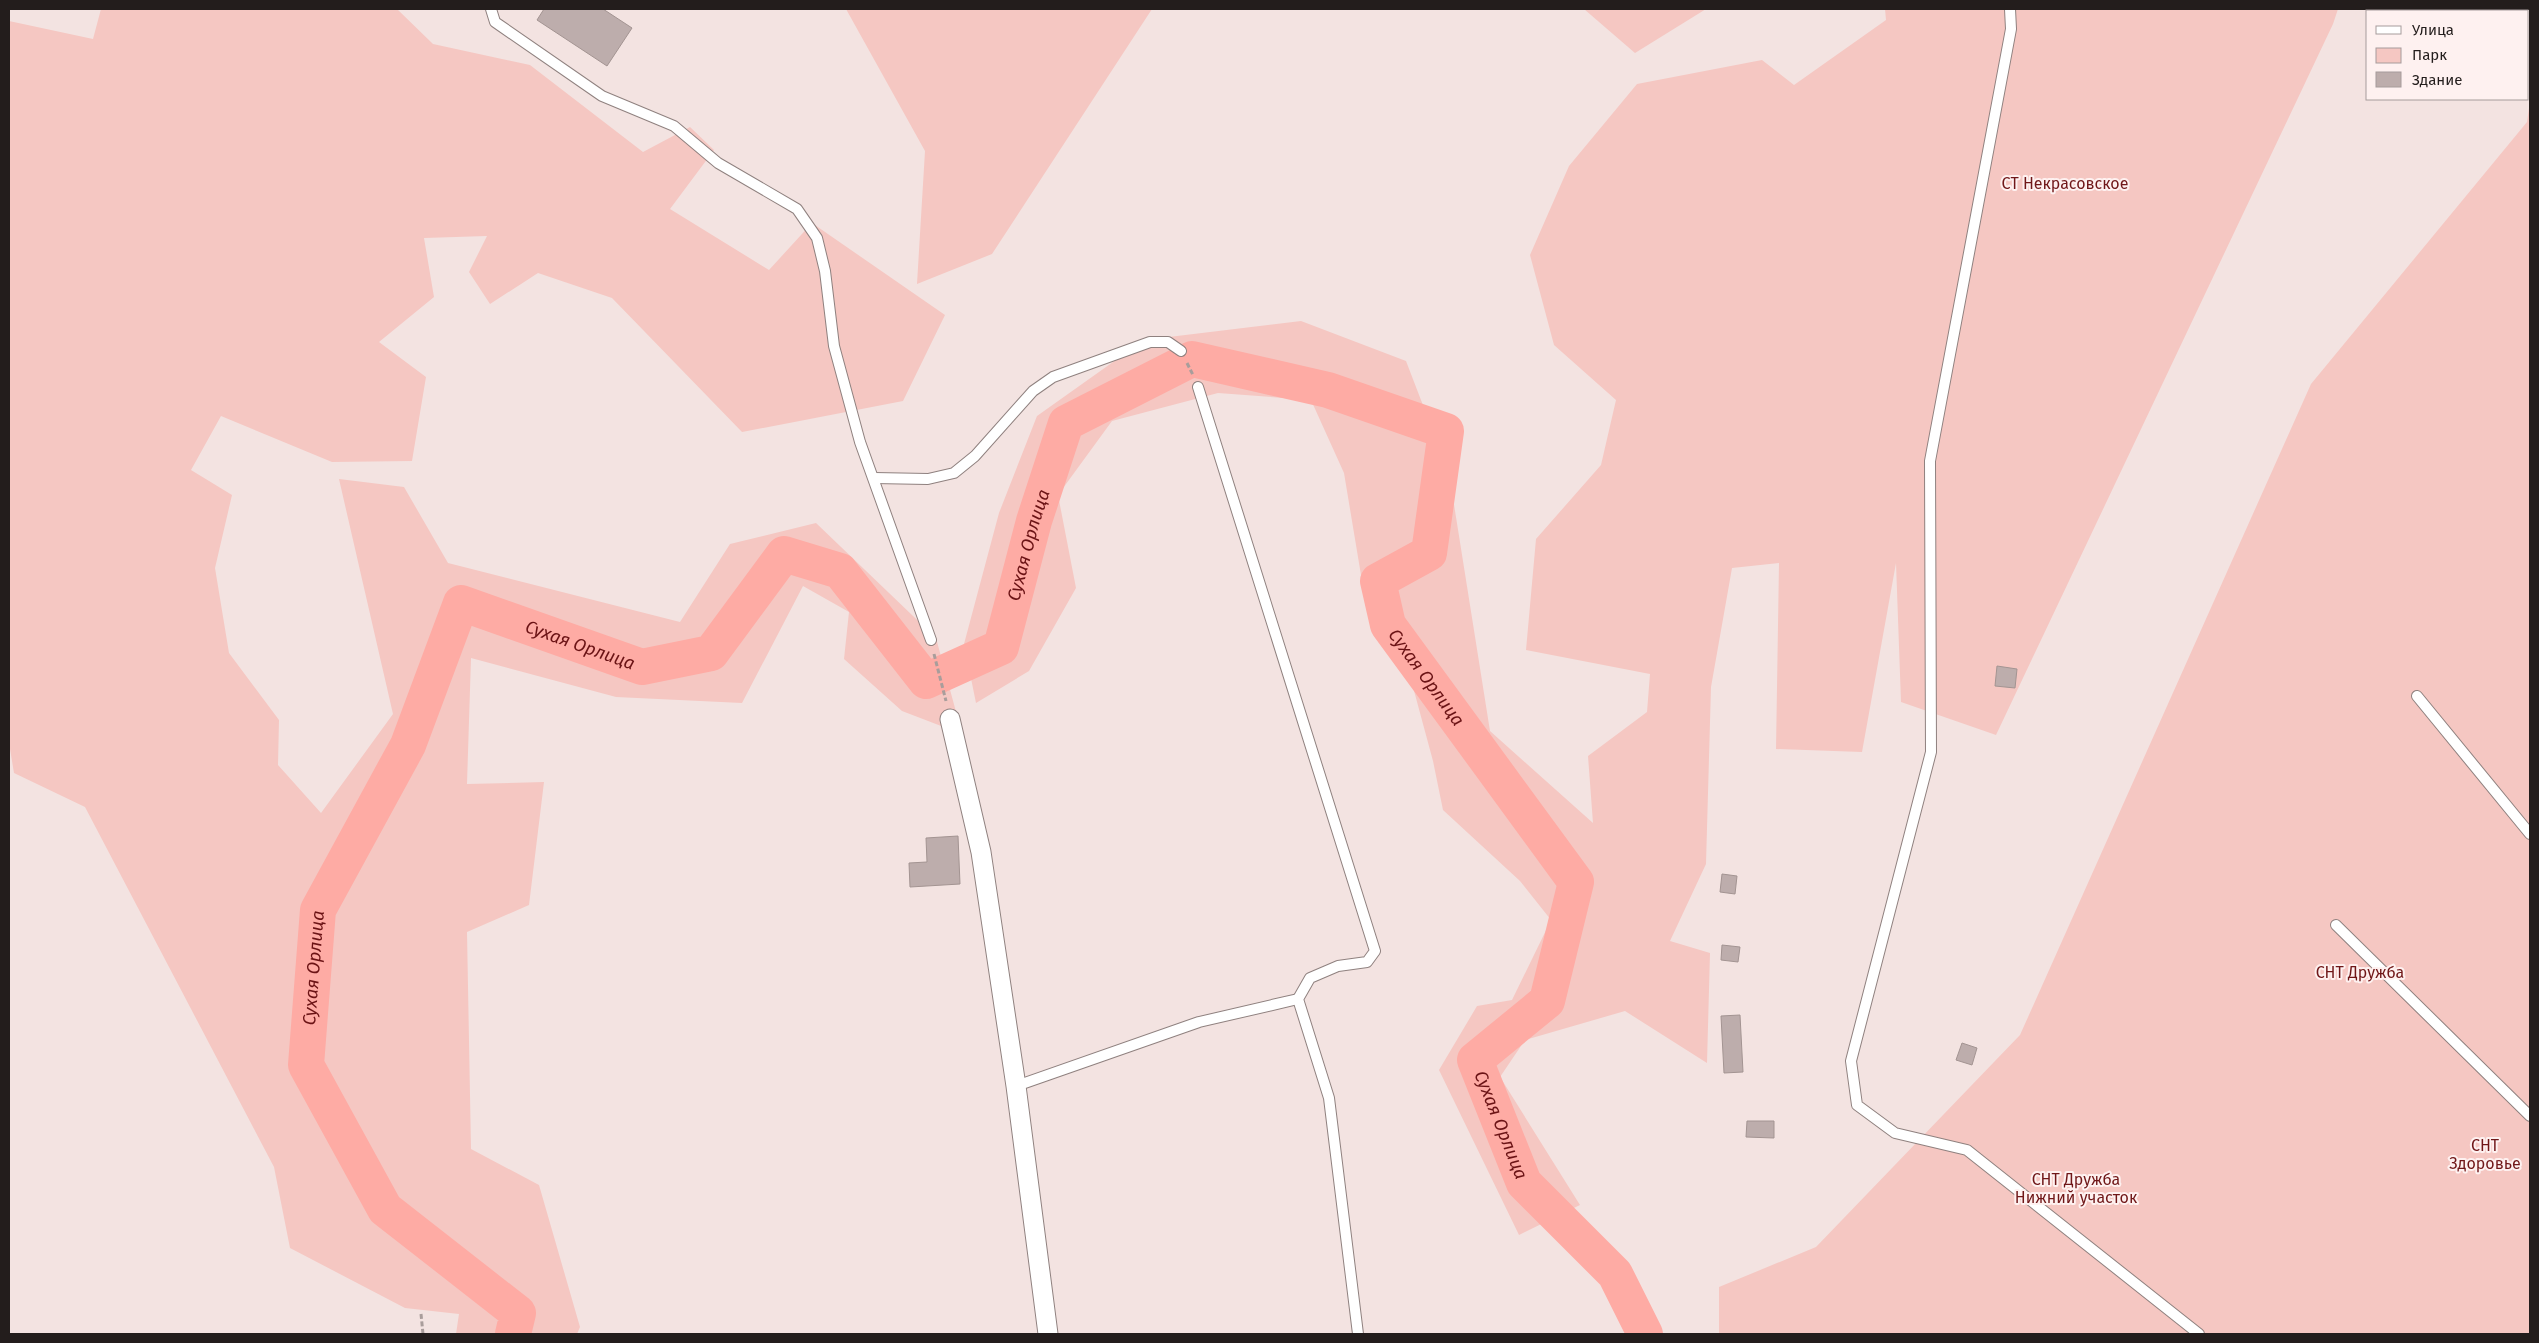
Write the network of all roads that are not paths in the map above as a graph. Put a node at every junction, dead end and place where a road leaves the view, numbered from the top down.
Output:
1 (491, 9) edge
2 (2010, 9) edge
3 (1181, 352) road end
4 (1198, 387) road end
5 (874, 478) junction
6 (931, 640) road end
7 (2417, 696) dead end
8 (950, 719) road end
9 (2530, 834) edge
10 (2336, 925) dead end
11 (1298, 999) junction
12 (1016, 1086) junction
13 (2530, 1116) edge
14 (1048, 1334) edge
15 (1358, 1334) edge
16 (2199, 1334) edge

1 - 5 lane
2 - 16 lane
3 - 5 lane
4 - 11 lane
5 - 6 lane
7 - 9 lane
8 - 12 street
10 - 13 lane
11 - 12 lane
11 - 15 lane
12 - 14 street

